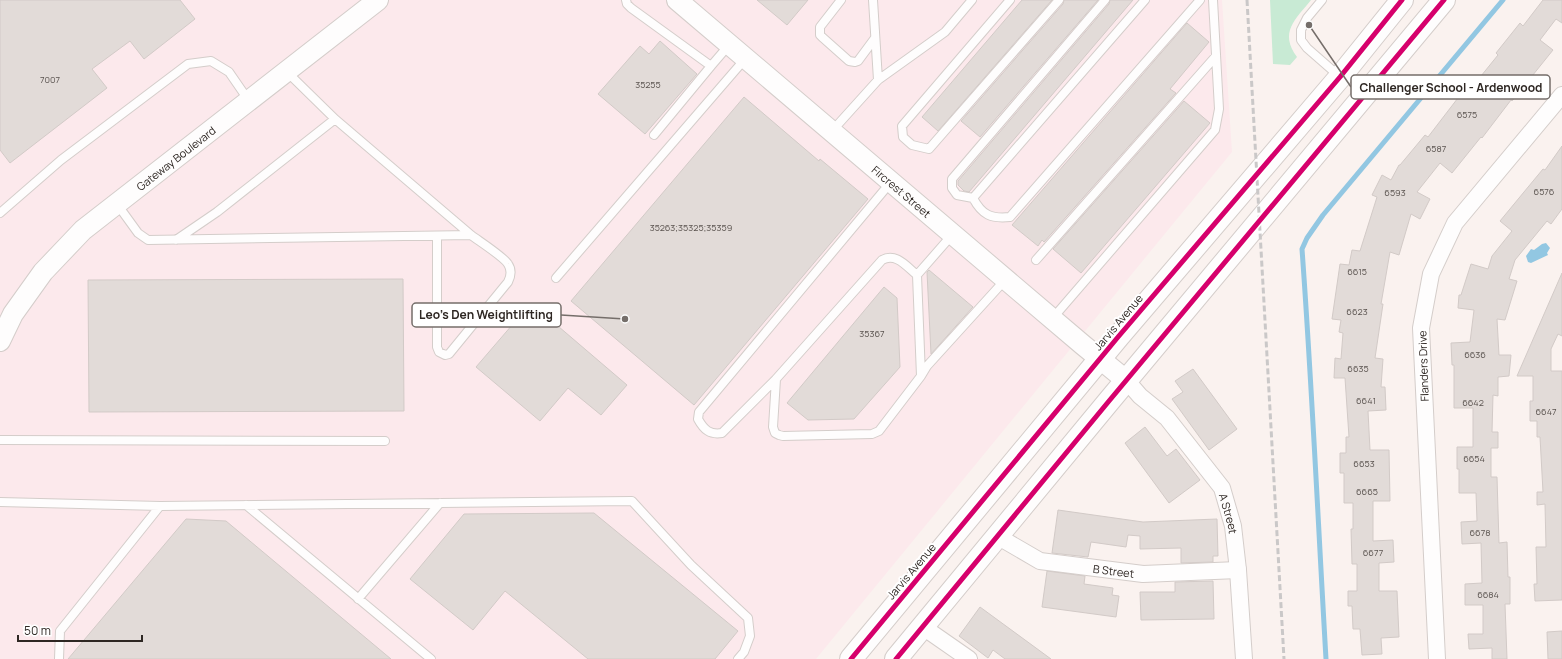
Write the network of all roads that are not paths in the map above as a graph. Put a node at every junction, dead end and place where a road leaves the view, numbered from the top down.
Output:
1 (626, 0) edge
2 (677, 0) edge
3 (841, 0) edge
4 (873, 0) edge
5 (972, 0) edge
6 (1010, 0) edge
7 (1059, 0) edge
8 (1105, 0) edge
9 (1145, 0) edge
10 (1200, 0) edge
11 (1213, 0) edge
12 (1322, 0) edge
13 (1402, 0) edge
14 (1444, 0) edge
15 (375, 1) edge
16 (876, 38) junction
17 (729, 45) junction
18 (1216, 56) junction
19 (746, 58) junction
20 (711, 66) junction
21 (287, 72) junction
22 (1340, 77) junction
23 (878, 80) junction
24 (1562, 94) edge
25 (249, 102) junction
26 (335, 119) junction
27 (832, 131) junction
28 (654, 135) dead end
29 (891, 182) junction
30 (973, 198) junction
31 (117, 204) junction
32 (0, 213) edge
33 (953, 234) junction
34 (471, 235) junction
35 (437, 236) junction
36 (175, 241) junction
37 (1036, 260) dead end
38 (917, 275) junction
39 (556, 278) dead end
40 (1006, 279) junction
41 (1052, 319) junction
42 (0, 341) edge
43 (1100, 359) junction
44 (921, 376) junction
45 (776, 379) junction
46 (1127, 381) junction
47 (0, 440) edge
48 (385, 441) dead end
49 (0, 502) edge
50 (440, 503) junction
51 (246, 505) junction
52 (160, 506) junction
53 (997, 536) junction
54 (1238, 570) junction
55 (358, 599) junction
56 (923, 627) junction
57 (58, 659) edge
58 (431, 659) edge
59 (738, 659) edge
60 (851, 659) edge
61 (896, 659) edge
62 (969, 659) edge
63 (1244, 659) edge
64 (1437, 659) edge

1 - 20 lane
2 - 17 street, Fircrest Street
3 - 16 lane
4 - 16 lane
5 - 23 lane
6 - 7 lane
8 - 30 lane
9 - 30 lane
10 - 30 lane
11 - 18 lane
12 - 22 lane
13 - 22 main road, Jarvis Avenue
14 - 46 main road
15 - 21 street, Gateway Boulevard
16 - 23 lane
17 - 19 street, Fircrest Street
17 - 20 lane
18 - 37 lane
18 - 41 lane
19 - 27 street, Fircrest Street
19 - 39 lane
20 - 28 lane
21 - 25 street, Gateway Boulevard
21 - 26 lane
22 - 43 main road, Jarvis Avenue
23 - 27 lane
24 - 64 street, Flanders Drive
25 - 31 street, Gateway Boulevard
25 - 32 lane
26 - 34 lane
26 - 36 lane
27 - 29 street, Fircrest Street
29 - 33 street, Fircrest Street
29 - 45 lane
31 - 36 lane
31 - 42 street, Gateway Boulevard
33 - 38 lane
33 - 40 street, Fircrest Street
34 - 35 lane
34 - 35 lane
35 - 36 lane
38 - 44 lane
38 - 45 lane
40 - 41 street, Fircrest Street
40 - 44 lane
41 - 43 street, Fircrest Street
43 - 46 street, Fircrest Street
43 - 60 main road, Jarvis Avenue
44 - 45 lane
46 - 53 main road
46 - 54 street, A Street
47 - 48 lane
49 - 52 lane
50 - 51 lane
50 - 55 lane
50 - 59 lane
51 - 52 lane
51 - 55 lane
52 - 57 lane
53 - 54 street, B Street
53 - 56 main road
54 - 63 street, A Street
55 - 58 lane
56 - 61 main road
56 - 62 street

